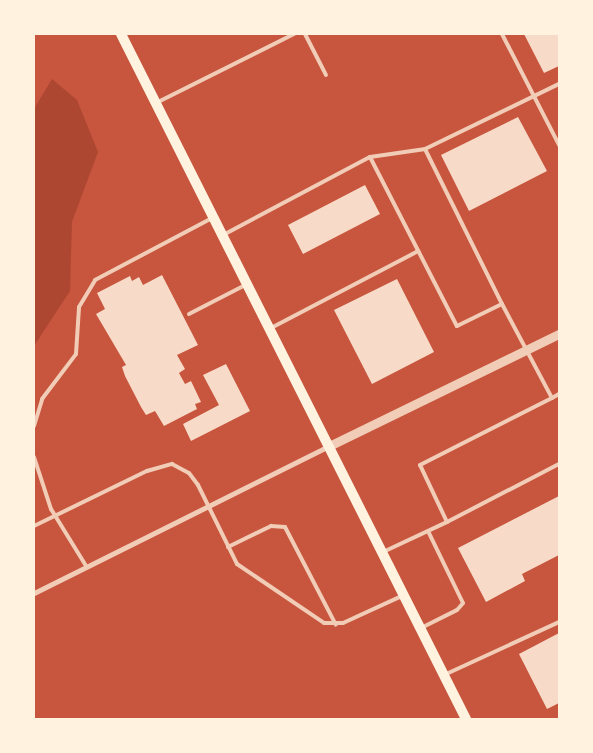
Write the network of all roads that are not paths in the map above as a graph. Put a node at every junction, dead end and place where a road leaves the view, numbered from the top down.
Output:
1 (122, 34) edge
2 (294, 34) edge
3 (305, 34) edge
4 (502, 34) edge
5 (326, 75) dead end
6 (559, 84) edge
7 (533, 93) junction
8 (158, 102) junction
9 (559, 145) edge
10 (425, 148) junction
11 (370, 157) junction
12 (216, 216) junction
13 (225, 234) junction
14 (418, 250) junction
15 (249, 283) junction
16 (502, 304) junction
17 (189, 314) dead end
18 (271, 328) junction
19 (559, 334) edge
20 (526, 350) junction
21 (559, 394) edge
22 (552, 398) junction
23 (34, 426) edge
24 (329, 446) junction
25 (34, 457) edge
26 (559, 464) edge
27 (208, 504) junction
28 (54, 516) junction
29 (447, 522) junction
30 (34, 526) edge
31 (428, 531) junction
32 (228, 547) junction
33 (383, 552) junction
34 (86, 566) junction
35 (34, 593) edge
36 (404, 595) junction
37 (559, 622) edge
38 (336, 625) junction
39 (420, 628) junction
40 (444, 675) junction
41 (466, 719) edge

1 - 8 main road
2 - 8 lane
3 - 5 lane
4 - 7 lane
6 - 7 lane
7 - 9 lane
7 - 10 lane
8 - 12 main road
10 - 11 lane
10 - 16 lane
11 - 13 lane
11 - 14 lane
12 - 13 main road
12 - 23 lane
13 - 15 main road
14 - 16 lane
14 - 18 lane
15 - 17 lane
15 - 18 main road
16 - 20 lane
18 - 24 main road
19 - 20 street
20 - 22 lane
20 - 24 street
21 - 22 lane
22 - 29 lane
24 - 27 street
24 - 33 main road
25 - 28 lane
26 - 29 lane
27 - 28 lane
27 - 32 lane
27 - 34 street
28 - 30 lane
28 - 34 lane
29 - 31 lane
31 - 33 lane
31 - 39 lane
32 - 38 lane
32 - 38 lane
33 - 36 main road
34 - 35 street
36 - 38 lane
36 - 39 main road
37 - 40 lane
39 - 40 main road
40 - 41 main road

